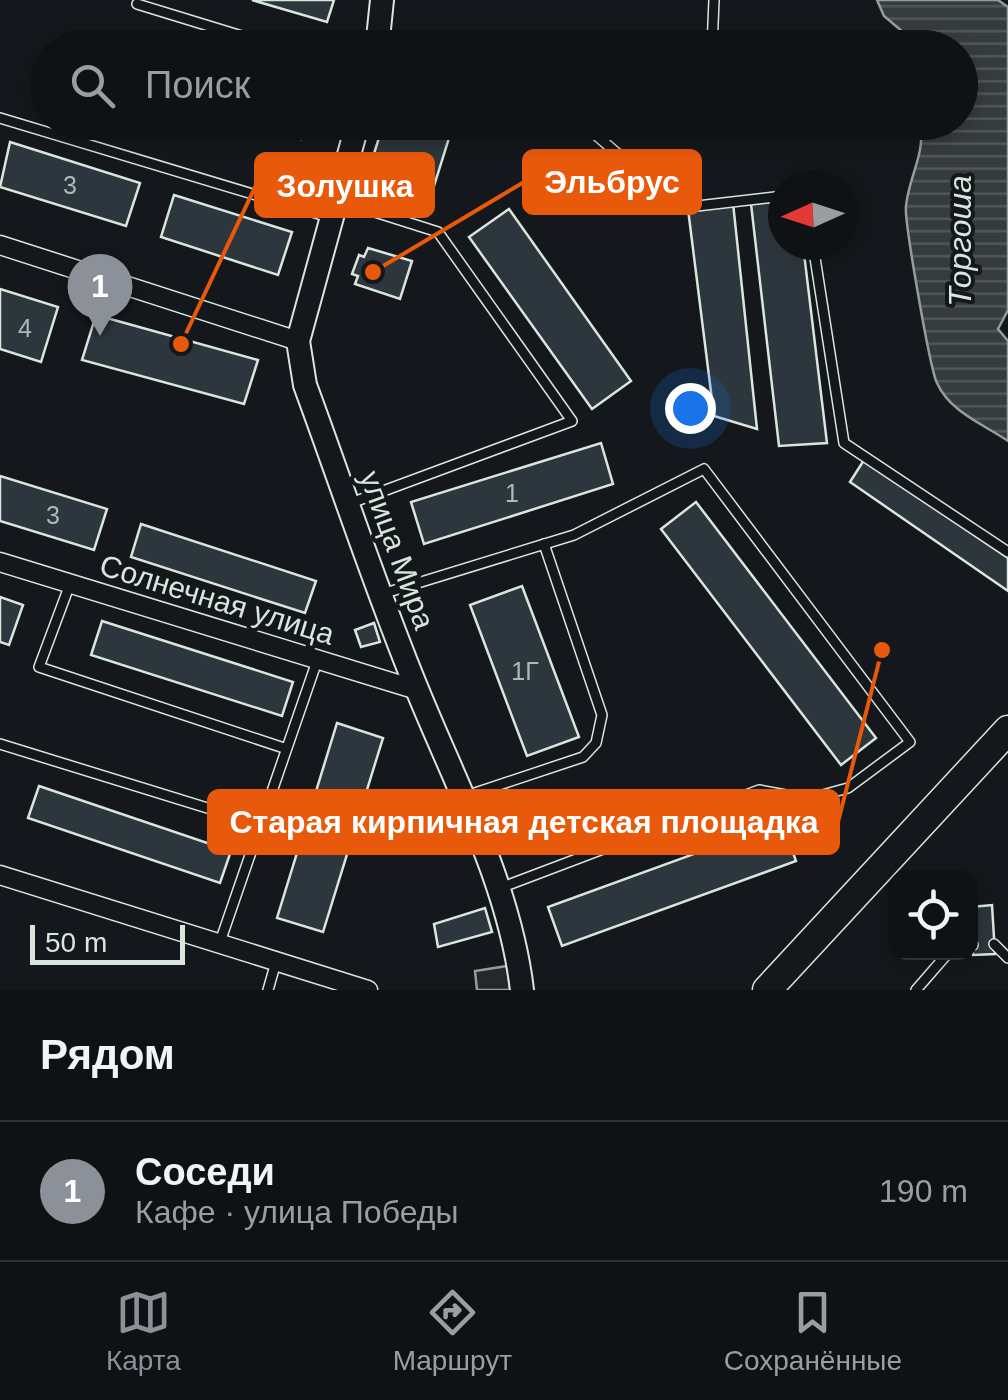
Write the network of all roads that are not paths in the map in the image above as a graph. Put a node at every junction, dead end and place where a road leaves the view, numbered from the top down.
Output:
1 (382, 0) edge
2 (714, 0) edge
3 (137, 4) dead end
4 (222, 30) edge
5 (380, 30) edge
6 (713, 30) edge
7 (0, 118) edge
8 (30, 126) edge
9 (81, 140) edge
10 (353, 140) edge
11 (603, 140) edge
12 (768, 198) edge
13 (334, 209) junction
14 (0, 245) edge
15 (815, 260) edge
16 (298, 341) junction
17 (348, 504) junction
18 (544, 544) junction
19 (1008, 552) edge
20 (0, 562) edge
21 (70, 584) junction
22 (382, 594) junction
23 (318, 660) junction
24 (417, 690) junction
25 (1008, 730) edge
26 (0, 744) edge
27 (284, 748) junction
28 (463, 797) junction
29 (259, 824) junction
30 (0, 875) edge
31 (497, 889) junction
32 (220, 942) junction
33 (994, 944) dead end
34 (1008, 958) edge
35 (277, 960) junction
36 (941, 960) edge
37 (268, 990) edge
38 (368, 990) edge
39 (522, 990) edge
40 (766, 990) edge
41 (916, 990) edge

1 - 5 street
2 - 6 lane
3 - 4 lane
7 - 8 lane
9 - 13 lane
10 - 13 street, улица Мира
11 - 12 lane
13 - 16 street, улица Мира
13 - 17 lane
14 - 16 street
15 - 19 lane
16 - 17 street, улица Мира
17 - 22 street, улица Мира
18 - 22 lane
18 - 28 lane
18 - 31 lane
20 - 21 street, Солнечная улица
21 - 23 street, Солнечная улица
21 - 27 lane
22 - 24 street, улица Мира
23 - 24 street, Солнечная улица
23 - 27 lane
24 - 28 street, улица Мира
25 - 40 main road
26 - 29 lane
27 - 29 lane
28 - 31 street, улица Мира
29 - 32 lane
30 - 32 street
31 - 39 street, улица Мира
32 - 35 street
33 - 34 lane
35 - 37 lane
35 - 38 street
36 - 41 lane

